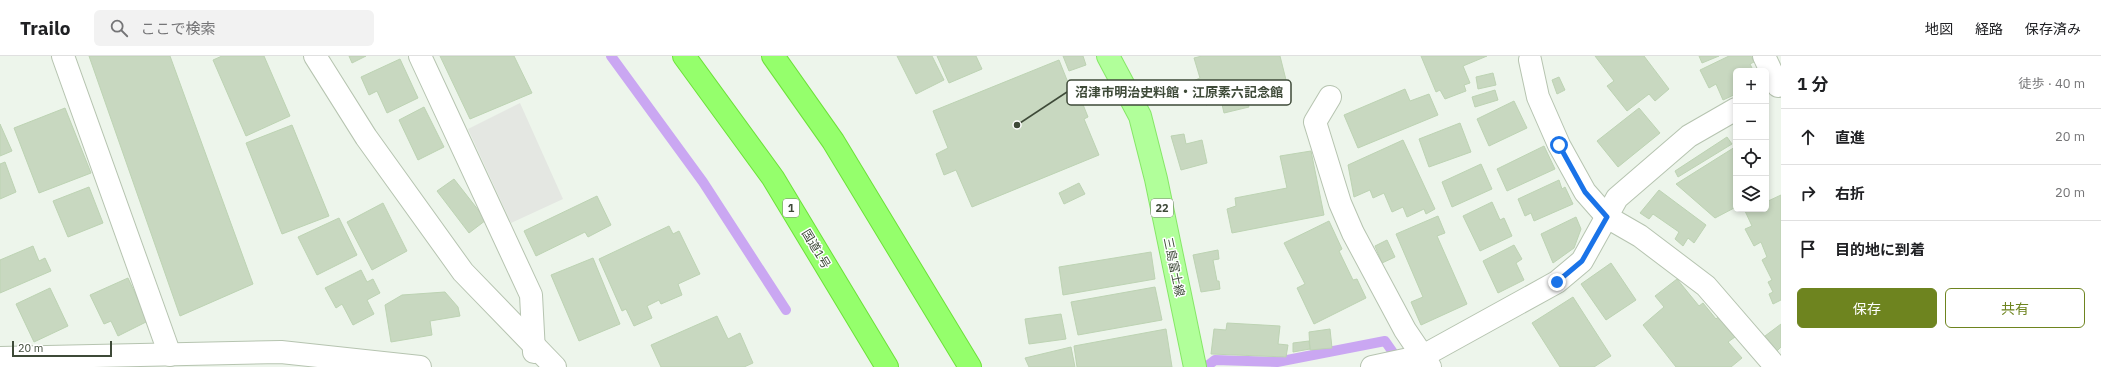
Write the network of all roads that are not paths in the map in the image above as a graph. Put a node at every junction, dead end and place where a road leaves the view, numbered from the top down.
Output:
1 (63, 56) edge
2 (315, 56) edge
3 (420, 56) edge
4 (684, 56) edge
5 (773, 56) edge
6 (1108, 56) edge
7 (1764, 56) edge
8 (1530, 60) dead end
9 (1775, 88) edge
10 (1330, 97) dead end
11 (1733, 111) edge
12 (1607, 217) junction
13 (170, 354) junction
14 (534, 357) edge
15 (0, 358) edge
16 (1426, 361) edge
17 (420, 367) edge
18 (554, 367) edge
19 (887, 367) edge
20 (970, 367) edge
21 (1195, 367) edge
22 (1372, 367) edge
23 (1776, 367) edge

1 - 13 street
2 - 14 street
3 - 14 street
4 - 19 highway, 国道1号 / 1
5 - 20 highway
6 - 21 main road, 三島富士線 / 22
7 - 9 street
8 - 12 street
10 - 16 street
11 - 12 street
12 - 16 street
12 - 23 street
13 - 15 street
13 - 17 street
14 - 18 street
16 - 22 street

